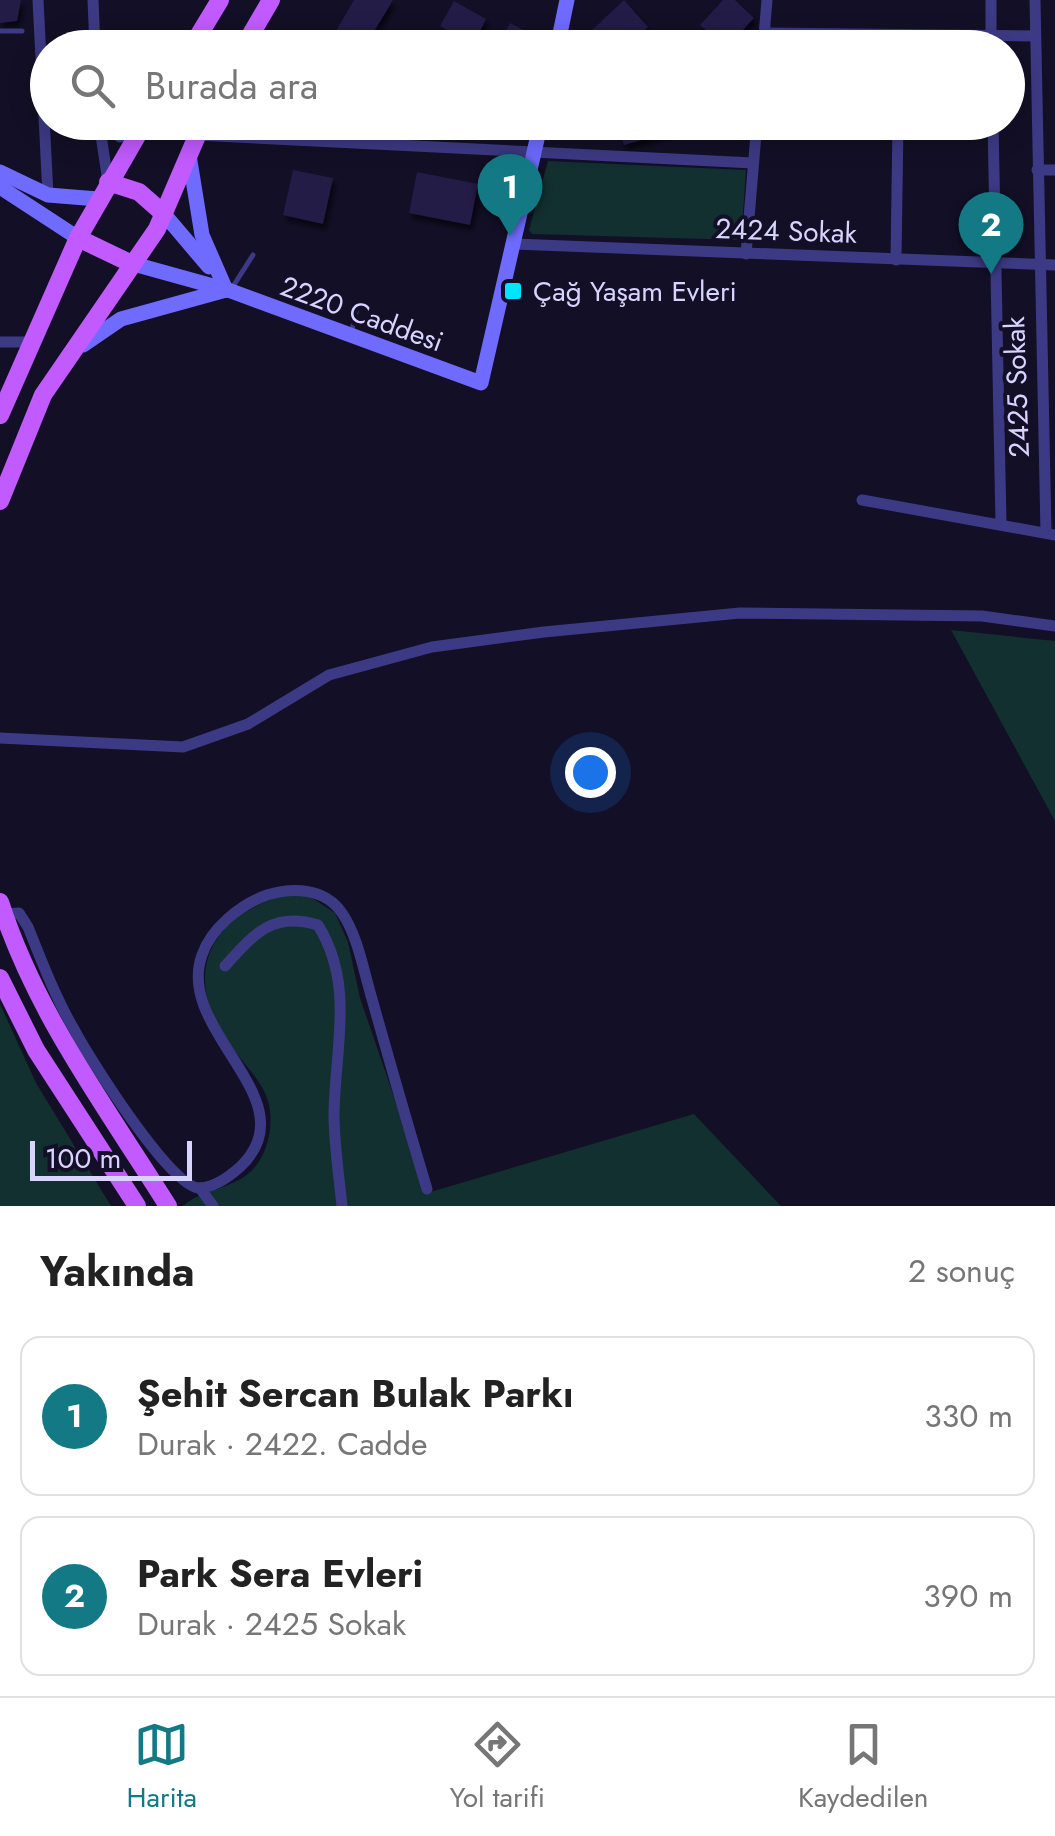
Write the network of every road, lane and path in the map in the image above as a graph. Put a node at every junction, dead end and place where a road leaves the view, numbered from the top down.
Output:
1 (38, 0) edge
2 (93, 0) edge
3 (220, 0) edge
4 (272, 0) edge
5 (568, 0) edge
6 (767, 0) edge
7 (991, 0) edge
8 (1035, 0) edge
9 (40, 30) edge
10 (94, 30) edge
11 (202, 30) edge
12 (257, 30) edge
13 (561, 30) edge
14 (764, 30) edge
15 (991, 30) edge
16 (0, 31) edge
17 (22, 31) dead end
18 (1035, 36) junction
19 (1025, 37) edge
20 (45, 140) edge
21 (101, 140) edge
22 (134, 140) edge
23 (194, 140) edge
24 (358, 140) edge
25 (537, 140) edge
26 (755, 140) edge
27 (898, 140) edge
28 (992, 140) edge
29 (404, 145) junction
30 (534, 152) junction
31 (188, 154) junction
32 (403, 160) dead end
33 (753, 163) junction
34 (1037, 170) junction
35 (1055, 170) edge
36 (0, 172) edge
37 (0, 187) edge
38 (103, 190) junction
39 (48, 194) junction
40 (164, 214) junction
41 (78, 238) junction
42 (514, 244) junction
43 (746, 254) junction
44 (253, 255) dead end
45 (896, 260) junction
46 (130, 263) junction
47 (994, 263) junction
48 (1038, 264) junction
49 (1055, 264) edge
50 (228, 290) junction
51 (358, 304) dead end
52 (350, 337) junction
53 (0, 342) edge
54 (33, 342) junction
55 (68, 359) junction
56 (0, 415) edge
57 (862, 500) dead end
58 (0, 501) edge
59 (1001, 522) junction
60 (1050, 534) edge
61 (1055, 626) edge
62 (0, 738) edge
63 (2, 908) edge
64 (224, 966) dead end
65 (0, 978) edge
66 (200, 1188) junction
67 (427, 1189) dead end
68 (137, 1206) edge
69 (168, 1206) edge
70 (213, 1206) edge
71 (342, 1206) edge

1 - 9 street
2 - 10 street
3 - 11 main road
4 - 12 main road
5 - 13 street
6 - 14 street
7 - 15 street
8 - 18 street, 2425 Sokak
16 - 17 lane
18 - 19 street
18 - 34 street, 2425 Sokak
20 - 39 street
21 - 38 street
22 - 38 main road
23 - 31 main road
24 - 29 street
25 - 30 street
26 - 33 street
27 - 45 street
28 - 47 street, 2425 Sokak
29 - 30 street
29 - 32 lane
30 - 33 street
30 - 42 street
31 - 40 main road
31 - 50 street
33 - 43 street
34 - 35 street
34 - 48 street, 2425 Sokak
36 - 39 street
37 - 41 street
38 - 39 street
38 - 40 main road
38 - 41 main road
40 - 46 main road
40 - 50 street, 2220 Caddesi
41 - 46 main road
41 - 54 main road
42 - 43 street, 2424 Sokak
42 - 52 street, 2220 Caddesi
43 - 45 street, 2424 Sokak
44 - 50 lane
45 - 47 street, 2424 Sokak
46 - 50 street, 2220 Caddesi
46 - 55 main road
47 - 48 street, 2424 Sokak
47 - 59 street, 2425 Sokak
48 - 49 street, 2424 Sokak
48 - 60 street, 2425 Sokak
50 - 52 street, 2220 Caddesi
50 - 55 street
51 - 52 lane
53 - 54 street
54 - 56 main road
55 - 58 main road
57 - 59 street
59 - 60 street
61 - 62 street
63 - 66 street
63 - 69 main road
64 - 71 street
65 - 68 main road
66 - 67 street
66 - 70 street

